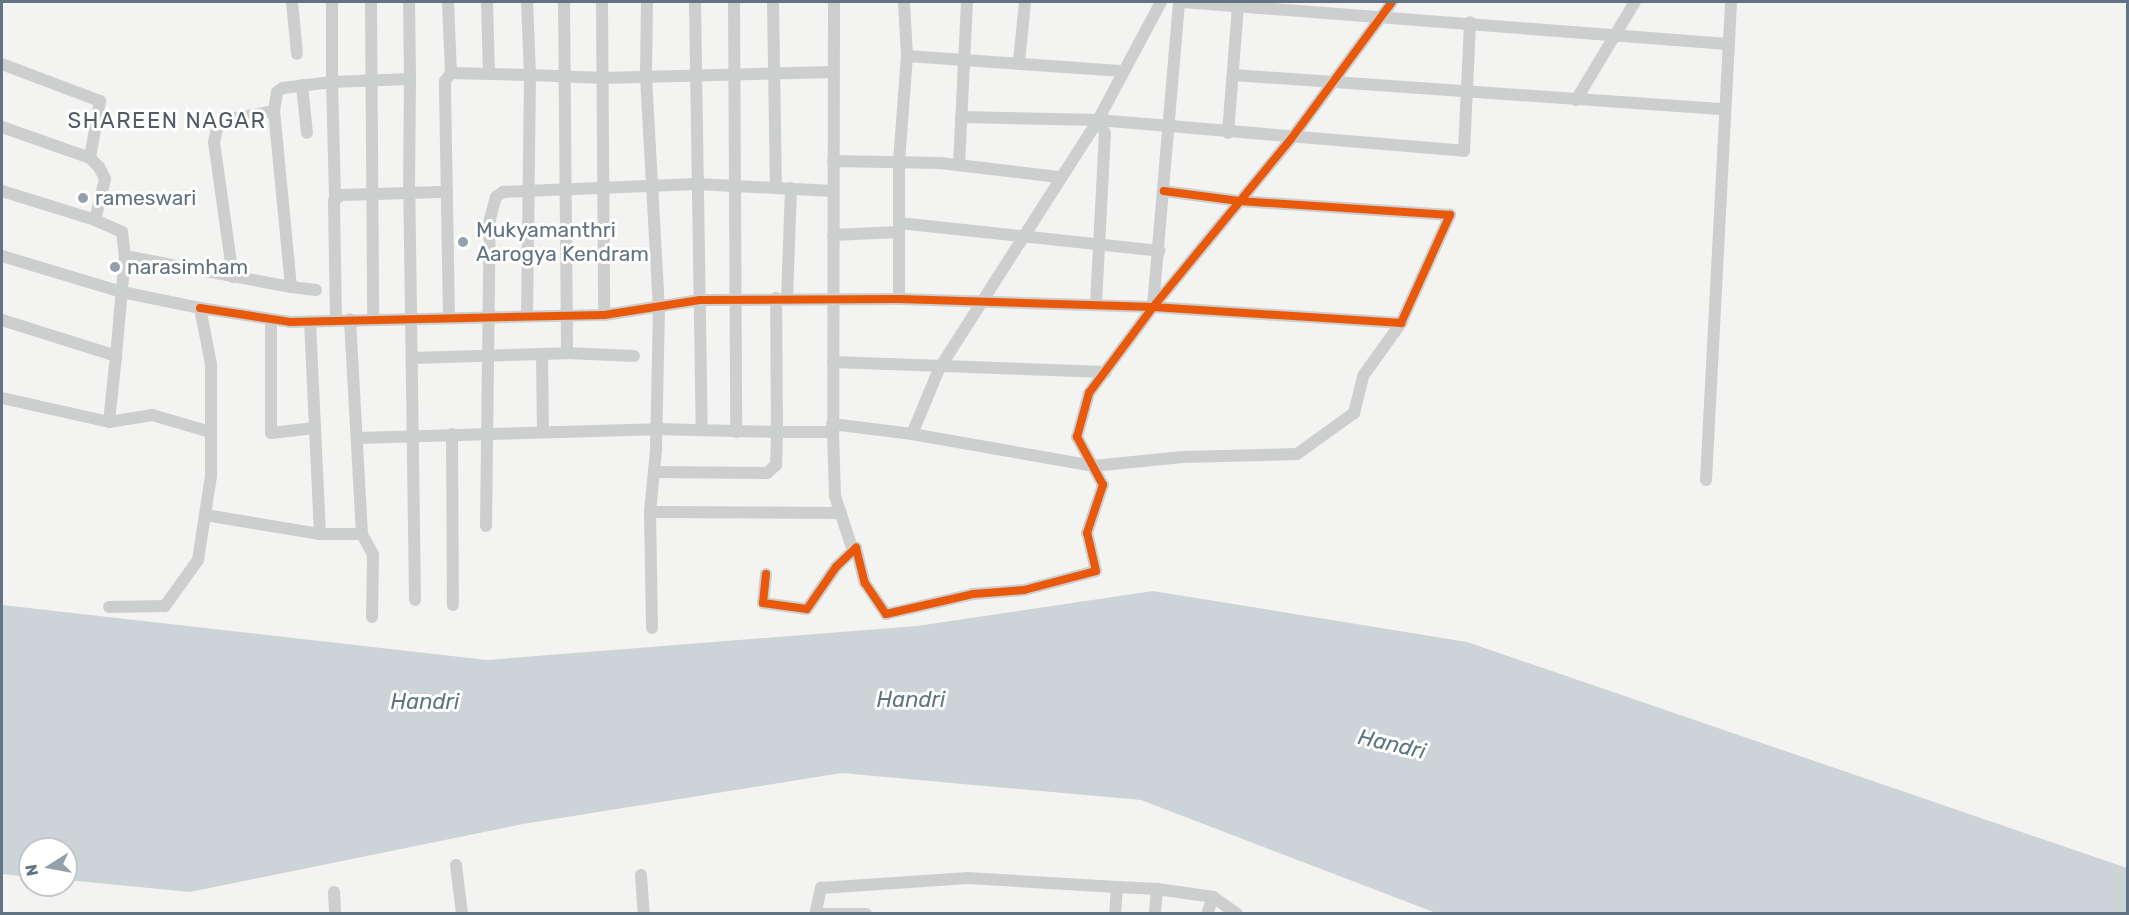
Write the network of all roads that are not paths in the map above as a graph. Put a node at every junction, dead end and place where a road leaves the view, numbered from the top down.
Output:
1 (292, 2) edge
2 (332, 2) edge
3 (371, 2) edge
4 (409, 2) edge
5 (448, 2) edge
6 (487, 2) edge
7 (527, 2) edge
8 (564, 2) edge
9 (602, 2) edge
10 (647, 2) edge
11 (694, 2) edge
12 (734, 2) edge
13 (773, 2) edge
14 (834, 2) edge
15 (904, 2) edge
16 (967, 2) edge
17 (1025, 2) edge
18 (1161, 2) edge
19 (1180, 2) edge
20 (1392, 2) edge
21 (1635, 2) edge
22 (1731, 2) edge
23 (1238, 6) junction
24 (1286, 6) edge
25 (1383, 15) junction
26 (1470, 22) junction
27 (1617, 34) junction
28 (1727, 44) junction
29 (297, 54) dead end
30 (908, 56) junction
31 (964, 60) junction
32 (1019, 62) junction
33 (2, 64) edge
34 (1123, 71) junction
35 (834, 72) junction
36 (451, 73) junction
37 (489, 74) junction
38 (775, 74) junction
39 (530, 75) junction
40 (734, 75) junction
41 (1233, 75) junction
42 (694, 76) junction
43 (565, 77) junction
44 (646, 77) junction
45 (603, 78) junction
46 (410, 79) junction
47 (369, 80) junction
48 (332, 82) junction
49 (1334, 82) junction
50 (302, 85) junction
51 (1467, 91) junction
52 (1576, 100) junction
53 (1724, 109) junction
54 (274, 111) junction
55 (961, 117) junction
56 (1098, 120) junction
57 (2, 126) edge
58 (1168, 128) junction
59 (1228, 133) junction
60 (307, 134) dead end
61 (1291, 139) junction
62 (90, 158) junction
63 (833, 161) junction
64 (899, 162) junction
65 (959, 165) junction
66 (1059, 177) junction
67 (696, 184) junction
68 (733, 184) junction
69 (652, 187) junction
70 (776, 187) junction
71 (792, 188) junction
72 (567, 189) junction
73 (604, 189) junction
74 (2, 191) edge
75 (530, 191) junction
76 (833, 191) junction
77 (1164, 191) junction
78 (447, 192) junction
79 (372, 193) junction
80 (409, 193) junction
81 (336, 197) junction
82 (1239, 201) junction
83 (95, 220) junction
84 (899, 227) junction
85 (1022, 234) junction
86 (833, 235) junction
87 (1099, 244) junction
88 (1159, 251) junction
89 (2, 256) edge
90 (125, 256) junction
91 (233, 277) junction
92 (291, 287) junction
93 (316, 290) dead end
94 (122, 292) junction
95 (736, 298) junction
96 (781, 298) junction
97 (834, 298) junction
98 (899, 299) junction
99 (700, 300) junction
100 (981, 302) junction
101 (1096, 304) junction
102 (1153, 307) junction
103 (200, 308) junction
104 (659, 308) junction
105 (567, 315) junction
106 (604, 315) junction
107 (527, 316) junction
108 (489, 317) junction
109 (411, 318) junction
110 (448, 318) junction
111 (336, 319) junction
112 (350, 319) junction
113 (372, 319) junction
114 (2, 320) edge
115 (271, 321) junction
116 (310, 321) junction
117 (1401, 323) junction
118 (567, 353) junction
119 (542, 354) junction
120 (116, 356) junction
121 (489, 356) junction
122 (634, 356) dead end
123 (412, 358) junction
124 (833, 362) junction
125 (939, 369) junction
126 (1106, 372) junction
127 (2, 398) edge
128 (109, 422) junction
129 (832, 428) junction
130 (315, 429) junction
131 (656, 429) junction
132 (702, 430) junction
133 (211, 432) junction
134 (543, 432) junction
135 (736, 432) junction
136 (777, 432) junction
137 (452, 434) junction
138 (489, 434) junction
139 (912, 434) junction
140 (413, 436) junction
141 (358, 438) junction
142 (1093, 466) junction
143 (654, 472) junction
144 (1706, 480) dead end
145 (650, 512) junction
146 (841, 513) junction
147 (205, 515) junction
148 (486, 526) dead end
149 (320, 534) junction
150 (362, 534) junction
151 (853, 551) junction
152 (766, 574) dead end
153 (415, 600) dead end
154 (453, 605) dead end
155 (109, 608) dead end
156 (372, 617) dead end
157 (652, 628) dead end
158 (456, 865) dead end
159 (640, 875) dead end
160 (1117, 887) junction
161 (1157, 889) junction
162 (334, 892) dead end
163 (1213, 897) junction
164 (816, 912) edge
165 (336, 914) edge
166 (462, 914) edge
167 (644, 914) edge
168 (866, 914) edge
169 (1115, 914) edge
170 (1155, 914) edge
171 (1207, 914) edge
172 (1237, 914) edge

1 - 29 street
2 - 48 street
3 - 47 street
4 - 46 street
5 - 36 street
6 - 37 street
7 - 39 street
8 - 43 street
9 - 45 street
10 - 44 street
11 - 42 street
12 - 40 street
13 - 38 street
14 - 35 street
15 - 30 street
16 - 31 street
17 - 32 street
18 - 34 street
19 - 23 street
19 - 58 street
20 - 25 street
21 - 27 street
22 - 28 street
23 - 24 street
23 - 41 street
24 - 25 street
25 - 26 street
25 - 49 street
26 - 27 street
26 - 51 street
27 - 28 street
27 - 52 street
28 - 53 street
30 - 31 street
30 - 64 street
31 - 32 street
31 - 55 street
32 - 34 street
33 - 62 street
34 - 56 street
35 - 38 street
35 - 63 street
36 - 37 street
36 - 78 street
37 - 39 street
38 - 40 street
38 - 70 street
39 - 43 street
39 - 75 street
40 - 42 street
40 - 68 street
41 - 49 street
41 - 59 street
42 - 44 street
42 - 67 street
43 - 45 street
43 - 72 street
44 - 45 street
44 - 69 street
45 - 73 street
46 - 47 street
46 - 80 street
47 - 48 street
47 - 79 street
48 - 50 street
48 - 81 street
49 - 51 street
49 - 61 street
50 - 54 street
50 - 60 street
51 - 52 street
51 - 61 street
52 - 53 street
53 - 144 street
54 - 91 street
54 - 92 street
55 - 56 street
55 - 65 street
56 - 58 street
56 - 66 street
56 - 87 street
57 - 62 street
58 - 59 street
58 - 77 street
59 - 61 street
61 - 82 street
62 - 83 street
63 - 64 street
63 - 76 street
64 - 65 street
64 - 84 street
65 - 66 street
66 - 85 street
67 - 68 street
67 - 69 street
67 - 99 street
68 - 70 street
68 - 95 street
69 - 73 street
69 - 104 street
70 - 71 street
71 - 76 street
71 - 96 street
72 - 73 street
72 - 75 street
72 - 105 street
73 - 106 street
74 - 83 street
75 - 107 street
75 - 108 street
76 - 86 street
77 - 82 street
77 - 88 street
78 - 80 street
78 - 110 street
79 - 80 street
79 - 81 street
79 - 113 street
80 - 109 street
81 - 111 street
82 - 102 street
82 - 117 street
83 - 90 street
84 - 85 street
84 - 86 street
84 - 98 street
85 - 87 street
85 - 100 street
86 - 97 street
87 - 88 street
87 - 101 street
88 - 102 street
89 - 94 street
90 - 91 street
90 - 94 street
91 - 92 street
92 - 93 street
94 - 103 street
94 - 120 street
95 - 96 street
95 - 99 street
95 - 135 street
96 - 97 street
96 - 136 street
97 - 98 street
97 - 124 street
98 - 100 street
99 - 104 street
99 - 132 street
100 - 101 street
100 - 125 street
101 - 102 street
102 - 117 street
102 - 126 street
103 - 115 street
103 - 133 street
104 - 106 street
104 - 131 street
105 - 106 street
105 - 107 street
105 - 118 street
107 - 108 street
108 - 110 street
108 - 121 street
109 - 110 street
109 - 113 street
109 - 123 street
111 - 112 street
111 - 116 street
112 - 113 street
112 - 141 street
114 - 120 street
115 - 116 street
115 - 130 street
116 - 130 street
117 - 142 street
118 - 119 street
118 - 122 street
119 - 121 street
119 - 134 street
120 - 128 street
121 - 123 street
121 - 138 street
123 - 140 street
124 - 125 street
124 - 129 street
125 - 126 street
125 - 139 street
126 - 142 street
127 - 128 street
128 - 133 street
129 - 136 street
129 - 139 street
129 - 146 street
130 - 149 street
131 - 132 street
131 - 134 street
131 - 143 street
132 - 135 street
133 - 147 street
134 - 138 street
135 - 136 street
136 - 143 street
137 - 138 street
137 - 140 street
137 - 154 street
138 - 148 street
139 - 142 street
140 - 141 street
140 - 153 street
141 - 150 street
142 - 151 street
143 - 145 street
145 - 146 street
145 - 157 street
146 - 151 street
147 - 149 street
147 - 155 street
149 - 150 street
150 - 156 street
151 - 152 street
158 - 166 street
159 - 167 street
160 - 161 street
160 - 164 street
160 - 169 street
161 - 163 street
161 - 170 street
162 - 165 street
163 - 171 street
163 - 172 street
164 - 168 street

